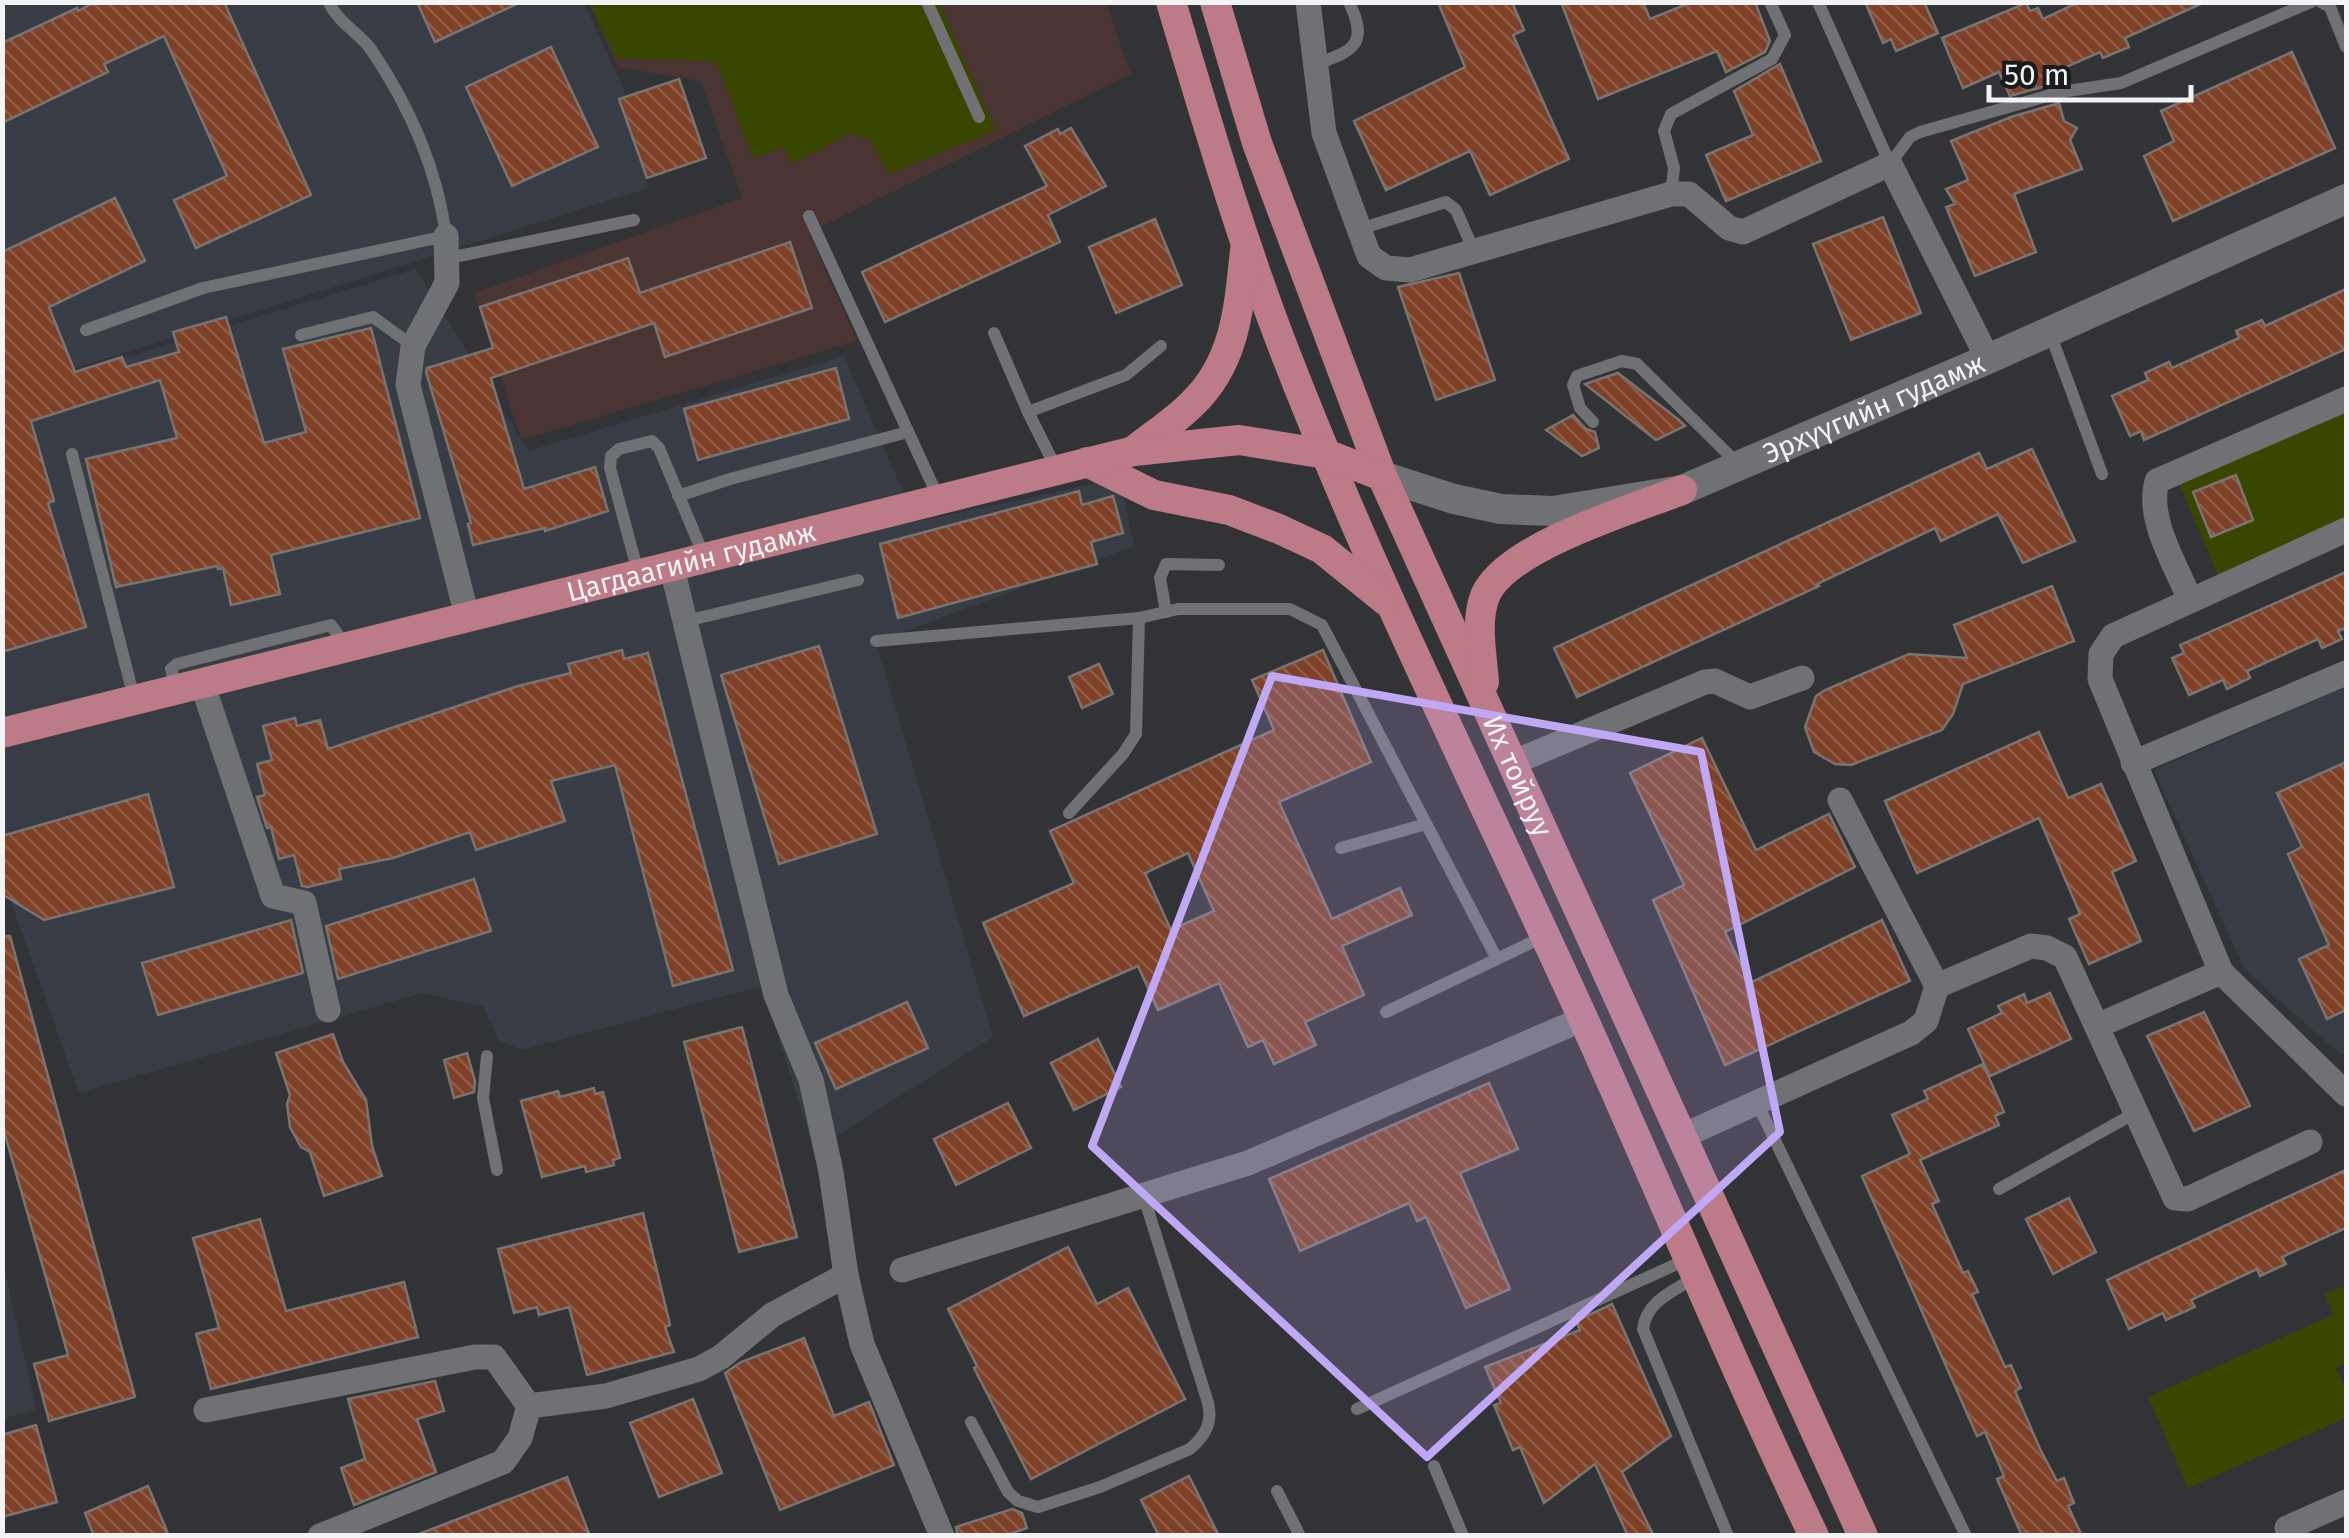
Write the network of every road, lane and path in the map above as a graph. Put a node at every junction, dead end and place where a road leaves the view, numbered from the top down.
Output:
1 (329, 2) edge
2 (928, 2) edge
3 (1171, 2) edge
4 (1215, 2) edge
5 (1308, 2) edge
6 (1348, 2) edge
7 (1770, 2) edge
8 (1818, 2) edge
9 (2311, 2) edge
10 (2321, 2) edge
11 (2346, 46) edge
12 (1316, 64) junction
13 (979, 118) dead end
14 (1890, 164) junction
15 (1671, 194) junction
16 (2346, 198) edge
17 (809, 216) dead end
18 (634, 220) dead end
19 (1360, 229) junction
20 (1246, 242) junction
21 (448, 247) junction
22 (1474, 252) junction
23 (86, 330) dead end
24 (2050, 331) junction
25 (994, 334) dead end
26 (301, 335) dead end
27 (413, 346) junction
28 (1161, 346) dead end
29 (1988, 359) junction
30 (2346, 399) edge
31 (1028, 412) junction
32 (1593, 422) dead end
33 (908, 432) junction
34 (1134, 451) junction
35 (72, 454) dead end
36 (1326, 454) junction
37 (1087, 462) junction
38 (1740, 466) junction
39 (1057, 470) junction
40 (2102, 474) dead end
41 (1382, 476) junction
42 (1682, 490) junction
43 (678, 496) junction
44 (939, 499) junction
45 (2346, 530) edge
46 (704, 556) junction
47 (670, 564) junction
48 (1219, 565) dead end
49 (638, 572) junction
50 (858, 580) dead end
51 (2190, 600) junction
52 (1388, 602) junction
53 (1166, 612) junction
54 (466, 616) junction
55 (1140, 618) junction
56 (686, 622) junction
57 (876, 641) dead end
58 (2346, 673) edge
59 (1802, 678) dead end
60 (189, 686) junction
61 (135, 700) junction
62 (1486, 705) junction
63 (2, 734) edge
64 (1512, 763) junction
65 (2133, 763) junction
66 (1840, 800) dead end
67 (1069, 813) dead end
68 (1426, 824) junction
69 (1340, 848) dead end
70 (1545, 936) junction
71 (1496, 959) junction
72 (2221, 972) junction
73 (1937, 986) junction
74 (328, 1010) dead end
75 (1386, 1012) dead end
76 (1583, 1019) junction
77 (2097, 1026) junction
78 (487, 1056) dead end
79 (2345, 1090) edge
80 (1757, 1103) junction
81 (2135, 1113) junction
82 (1684, 1136) junction
83 (2310, 1142) dead end
84 (497, 1170) dead end
85 (1999, 1189) dead end
86 (1144, 1197) junction
87 (1692, 1268) junction
88 (902, 1270) dead end
89 (846, 1275) junction
90 (530, 1406) junction
91 (1357, 1409) dead end
92 (206, 1410) dead end
93 (971, 1422) dead end
94 (1434, 1466) dead end
95 (1277, 1492) dead end
96 (2346, 1502) edge
97 (2287, 1528) dead end
98 (1805, 1530) edge
99 (320, 1536) edge
100 (942, 1536) edge
101 (1300, 1536) edge
102 (1463, 1536) edge
103 (1728, 1536) edge
104 (1863, 1536) edge
105 (1966, 1536) edge

1 - 21 lane
2 - 13 lane
3 - 20 main road, Их тойруу
4 - 41 main road, Их тойруу
5 - 12 street
6 - 12 lane
7 - 15 lane
8 - 14 lane
9 - 14 lane
10 - 11 lane
12 - 19 street
14 - 15 street
14 - 29 street
15 - 22 street
16 - 24 main road, Эрхүүгийн гудамж
17 - 33 lane
18 - 21 lane
19 - 22 street
19 - 22 lane
20 - 34 main road
20 - 36 main road, Их тойруу
21 - 23 lane
21 - 27 street
24 - 29 main road, Эрхүүгийн гудамж
24 - 40 lane
25 - 31 lane
26 - 27 lane
27 - 54 street
28 - 31 lane
29 - 38 main road, Эрхүүгийн гудамж
30 - 51 street
31 - 39 lane
32 - 38 lane
33 - 43 lane
33 - 44 lane
34 - 36 main road, Цагдаагийн гудамж
34 - 37 main road, Цагдаагийн гудамж
35 - 61 lane
36 - 41 main road, Цагдаагийн гудамж
36 - 52 main road, Их тойруу
37 - 39 main road, Цагдаагийн гудамж
37 - 52 main road
38 - 42 main road, Эрхүүгийн гудамж
39 - 44 main road, Цагдаагийн гудамж
41 - 42 main road, Эрхүүгийн гудамж
41 - 62 main road, Их тойруу
42 - 62 main road
43 - 46 lane
43 - 49 lane
44 - 46 main road, Цагдаагийн гудамж
45 - 51 street
46 - 47 main road, Цагдаагийн гудамж
47 - 49 main road, Цагдаагийн гудамж
47 - 56 street
48 - 53 lane
49 - 54 main road, Цагдаагийн гудамж
50 - 56 lane
51 - 65 street
52 - 70 main road, Их тойруу
53 - 55 lane
53 - 68 lane
54 - 60 main road, Цагдаагийн гудамж
55 - 57 lane
55 - 67 lane
56 - 89 street
58 - 65 street
59 - 64 street
60 - 61 main road, Цагдаагийн гудамж
60 - 74 street
61 - 63 main road, Цагдаагийн гудамж
62 - 64 main road, Их тойруу
64 - 82 main road, Их тойруу
65 - 72 street
66 - 73 street
68 - 69 lane
68 - 71 lane
70 - 71 lane
70 - 76 main road, Их тойруу
71 - 75 lane
72 - 77 street
72 - 79 street
73 - 77 street
73 - 80 street
76 - 86 street
76 - 87 main road, Их тойруу
77 - 81 street
78 - 84 lane
80 - 82 street
80 - 105 lane
81 - 83 street
81 - 85 lane
82 - 104 main road, Их тойруу
86 - 88 street
86 - 93 lane
87 - 91 lane
87 - 98 main road, Их тойруу
87 - 103 lane
89 - 90 street
89 - 100 street
90 - 92 street
90 - 99 street
94 - 102 lane
95 - 101 lane
96 - 97 street

